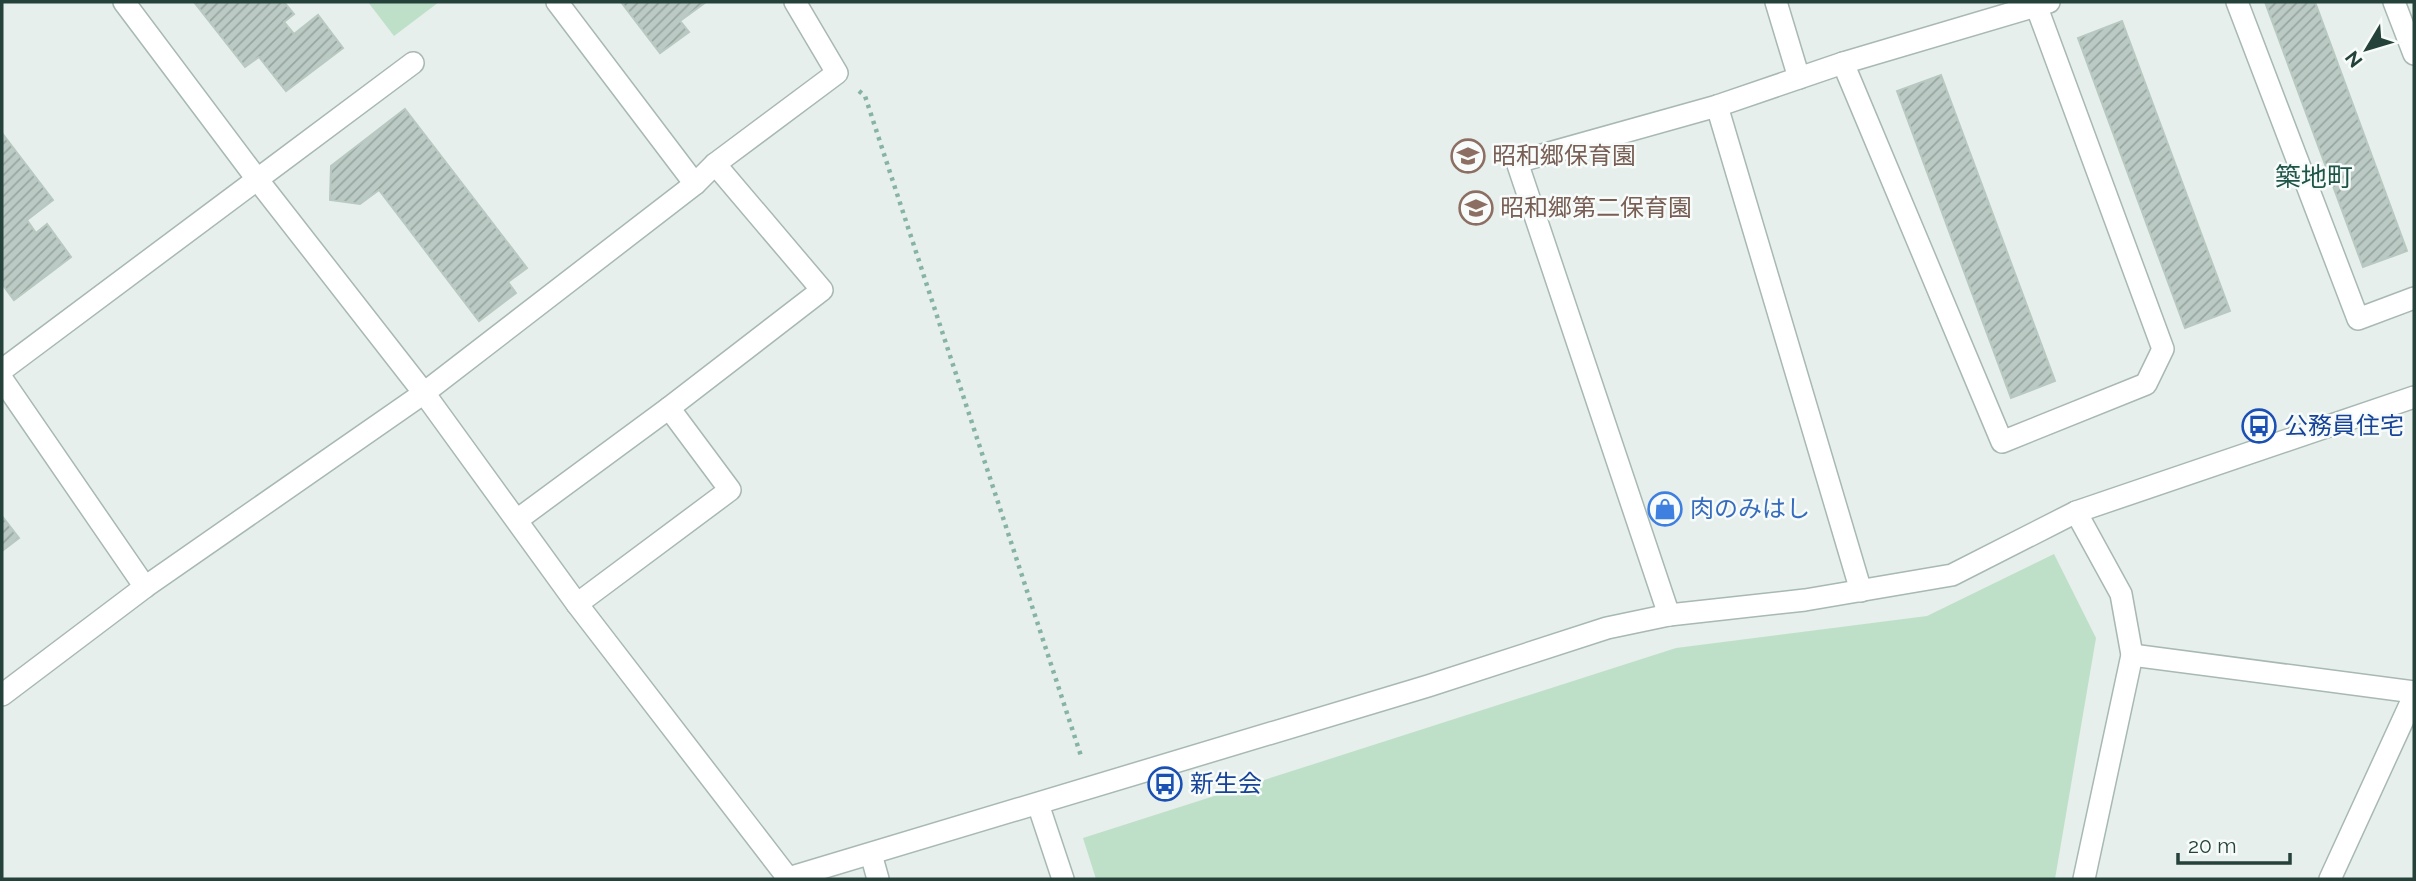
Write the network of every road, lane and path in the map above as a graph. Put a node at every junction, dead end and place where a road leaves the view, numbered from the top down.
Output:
1 (124, 2) edge
2 (557, 2) edge
3 (795, 2) edge
4 (1776, 2) edge
5 (2237, 2) edge
6 (2394, 2) edge
7 (2042, 4) edge
8 (2414, 54) edge
9 (413, 63) dead end
10 (1843, 63) junction
11 (837, 74) junction
12 (1799, 78) junction
13 (1717, 106) junction
14 (715, 164) junction
15 (257, 179) junction
16 (695, 184) junction
17 (2414, 298) edge
18 (2, 370) edge
19 (2, 379) edge
20 (424, 393) junction
21 (2414, 397) edge
22 (669, 408) junction
23 (2076, 512) junction
24 (517, 520) junction
25 (145, 587) junction
26 (1861, 591) junction
27 (577, 604) junction
28 (1669, 615) junction
29 (2132, 655) junction
30 (2414, 694) edge
31 (2, 695) edge
32 (1092, 789) junction
33 (1038, 804) junction
34 (871, 854) junction
35 (786, 879) edge
36 (878, 879) edge
37 (1063, 879) edge
38 (2084, 879) edge
39 (2330, 879) edge

1 - 15 street
2 - 16 street
3 - 11 street
4 - 12 street
5 - 17 street
6 - 8 street
7 - 10 street
7 - 10 street
9 - 15 street
10 - 12 street
11 - 14 street
11 - 32 path
12 - 13 street
13 - 26 street
13 - 28 street
14 - 16 street
14 - 22 street
15 - 18 street
15 - 20 street
16 - 20 street
19 - 25 street
20 - 24 street
20 - 25 street
21 - 23 street
22 - 24 street
22 - 27 street
23 - 26 street
23 - 29 street
24 - 27 street
25 - 31 street
26 - 28 street
27 - 35 street
28 - 32 street
29 - 30 street
29 - 38 street
30 - 39 street
32 - 33 street
33 - 34 street
33 - 37 street
34 - 35 street
34 - 36 street

